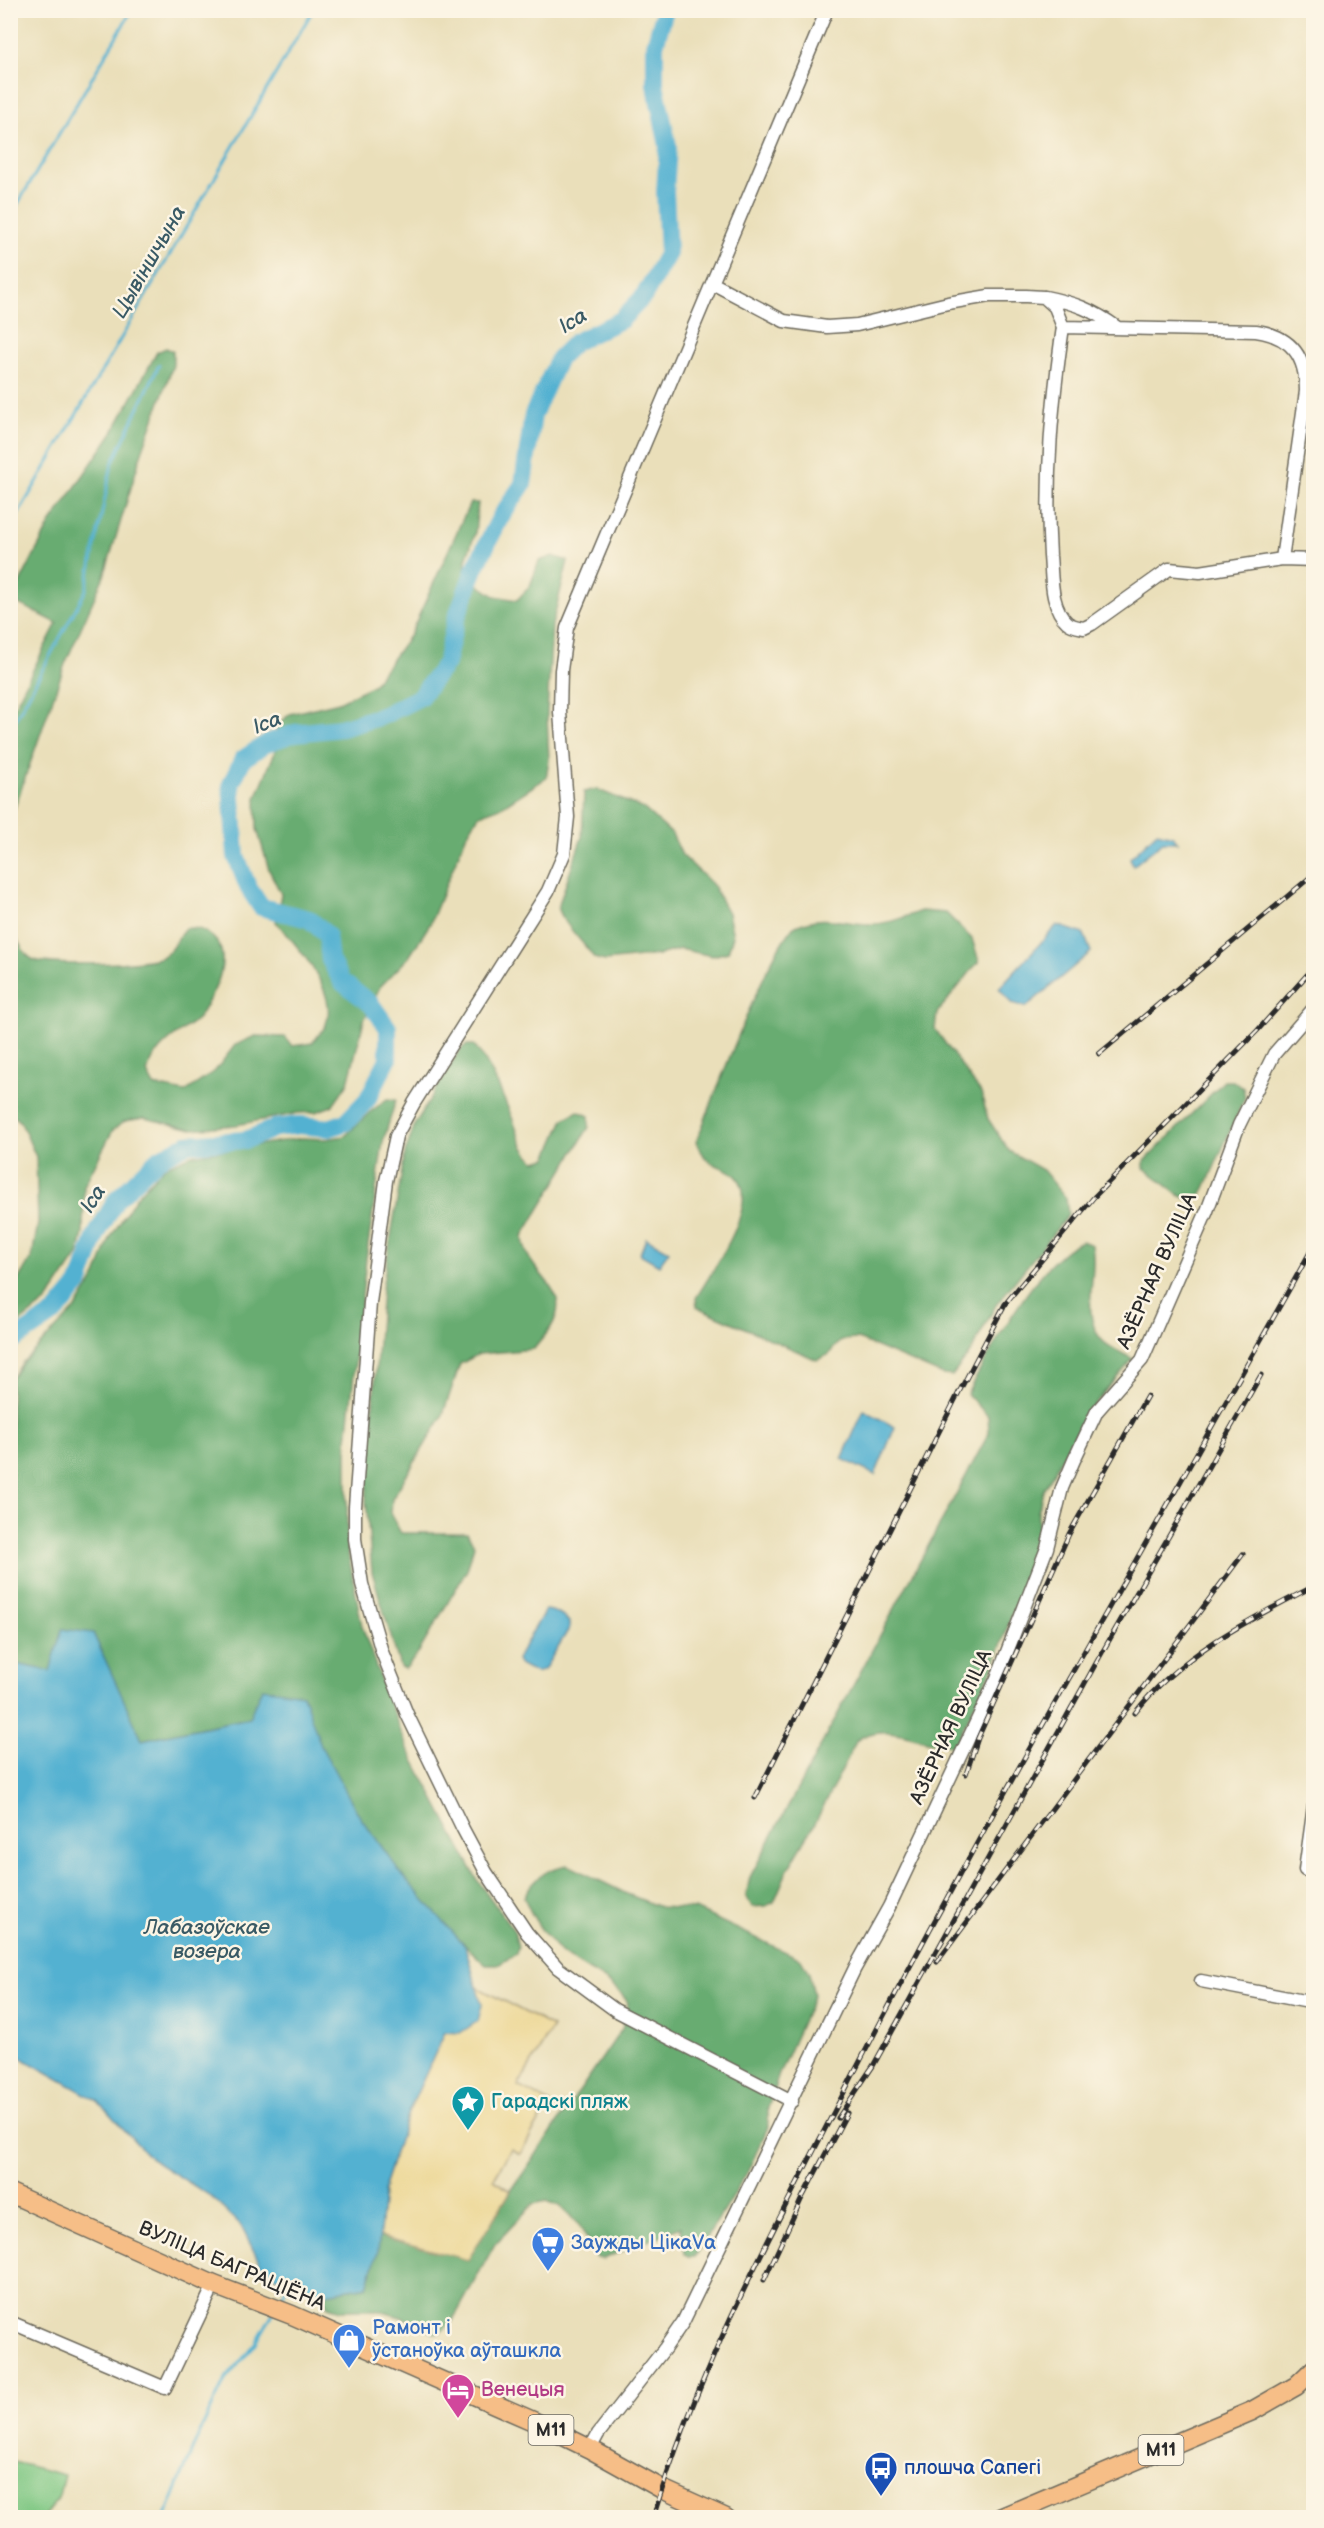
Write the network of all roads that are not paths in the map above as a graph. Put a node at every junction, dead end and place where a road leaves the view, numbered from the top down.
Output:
1 (827, 10) edge
2 (712, 282) junction
3 (1044, 297) junction
4 (1063, 327) junction
5 (1118, 328) junction
6 (1282, 559) junction
7 (1314, 560) edge
8 (1314, 1008) edge
9 (1314, 1806) edge
10 (1305, 1870) dead end
11 (1201, 1981) dead end
12 (1314, 2003) edge
13 (792, 2101) junction
14 (10, 2193) edge
15 (214, 2285) junction
16 (10, 2322) edge
17 (1314, 2369) edge
18 (590, 2449) junction
19 (726, 2517) edge
20 (1000, 2517) edge

1 - 2 street
2 - 3 street
2 - 13 street
3 - 4 street
3 - 5 street
4 - 5 street
4 - 6 street
5 - 6 street
6 - 7 street
8 - 13 street, АЗЁРНАЯ ВУЛІЦА
9 - 10 street
11 - 12 street
13 - 18 street, АЗЁРНАЯ ВУЛІЦА
14 - 15 highway, ВУЛІЦА БАГРАЦІЁНА / М11
15 - 16 street
15 - 18 highway, ВУЛІЦА БАГРАЦІЁНА / М11
17 - 20 highway, М11
18 - 19 highway, ВУЛІЦА БАГРАЦІЁНА / М11

